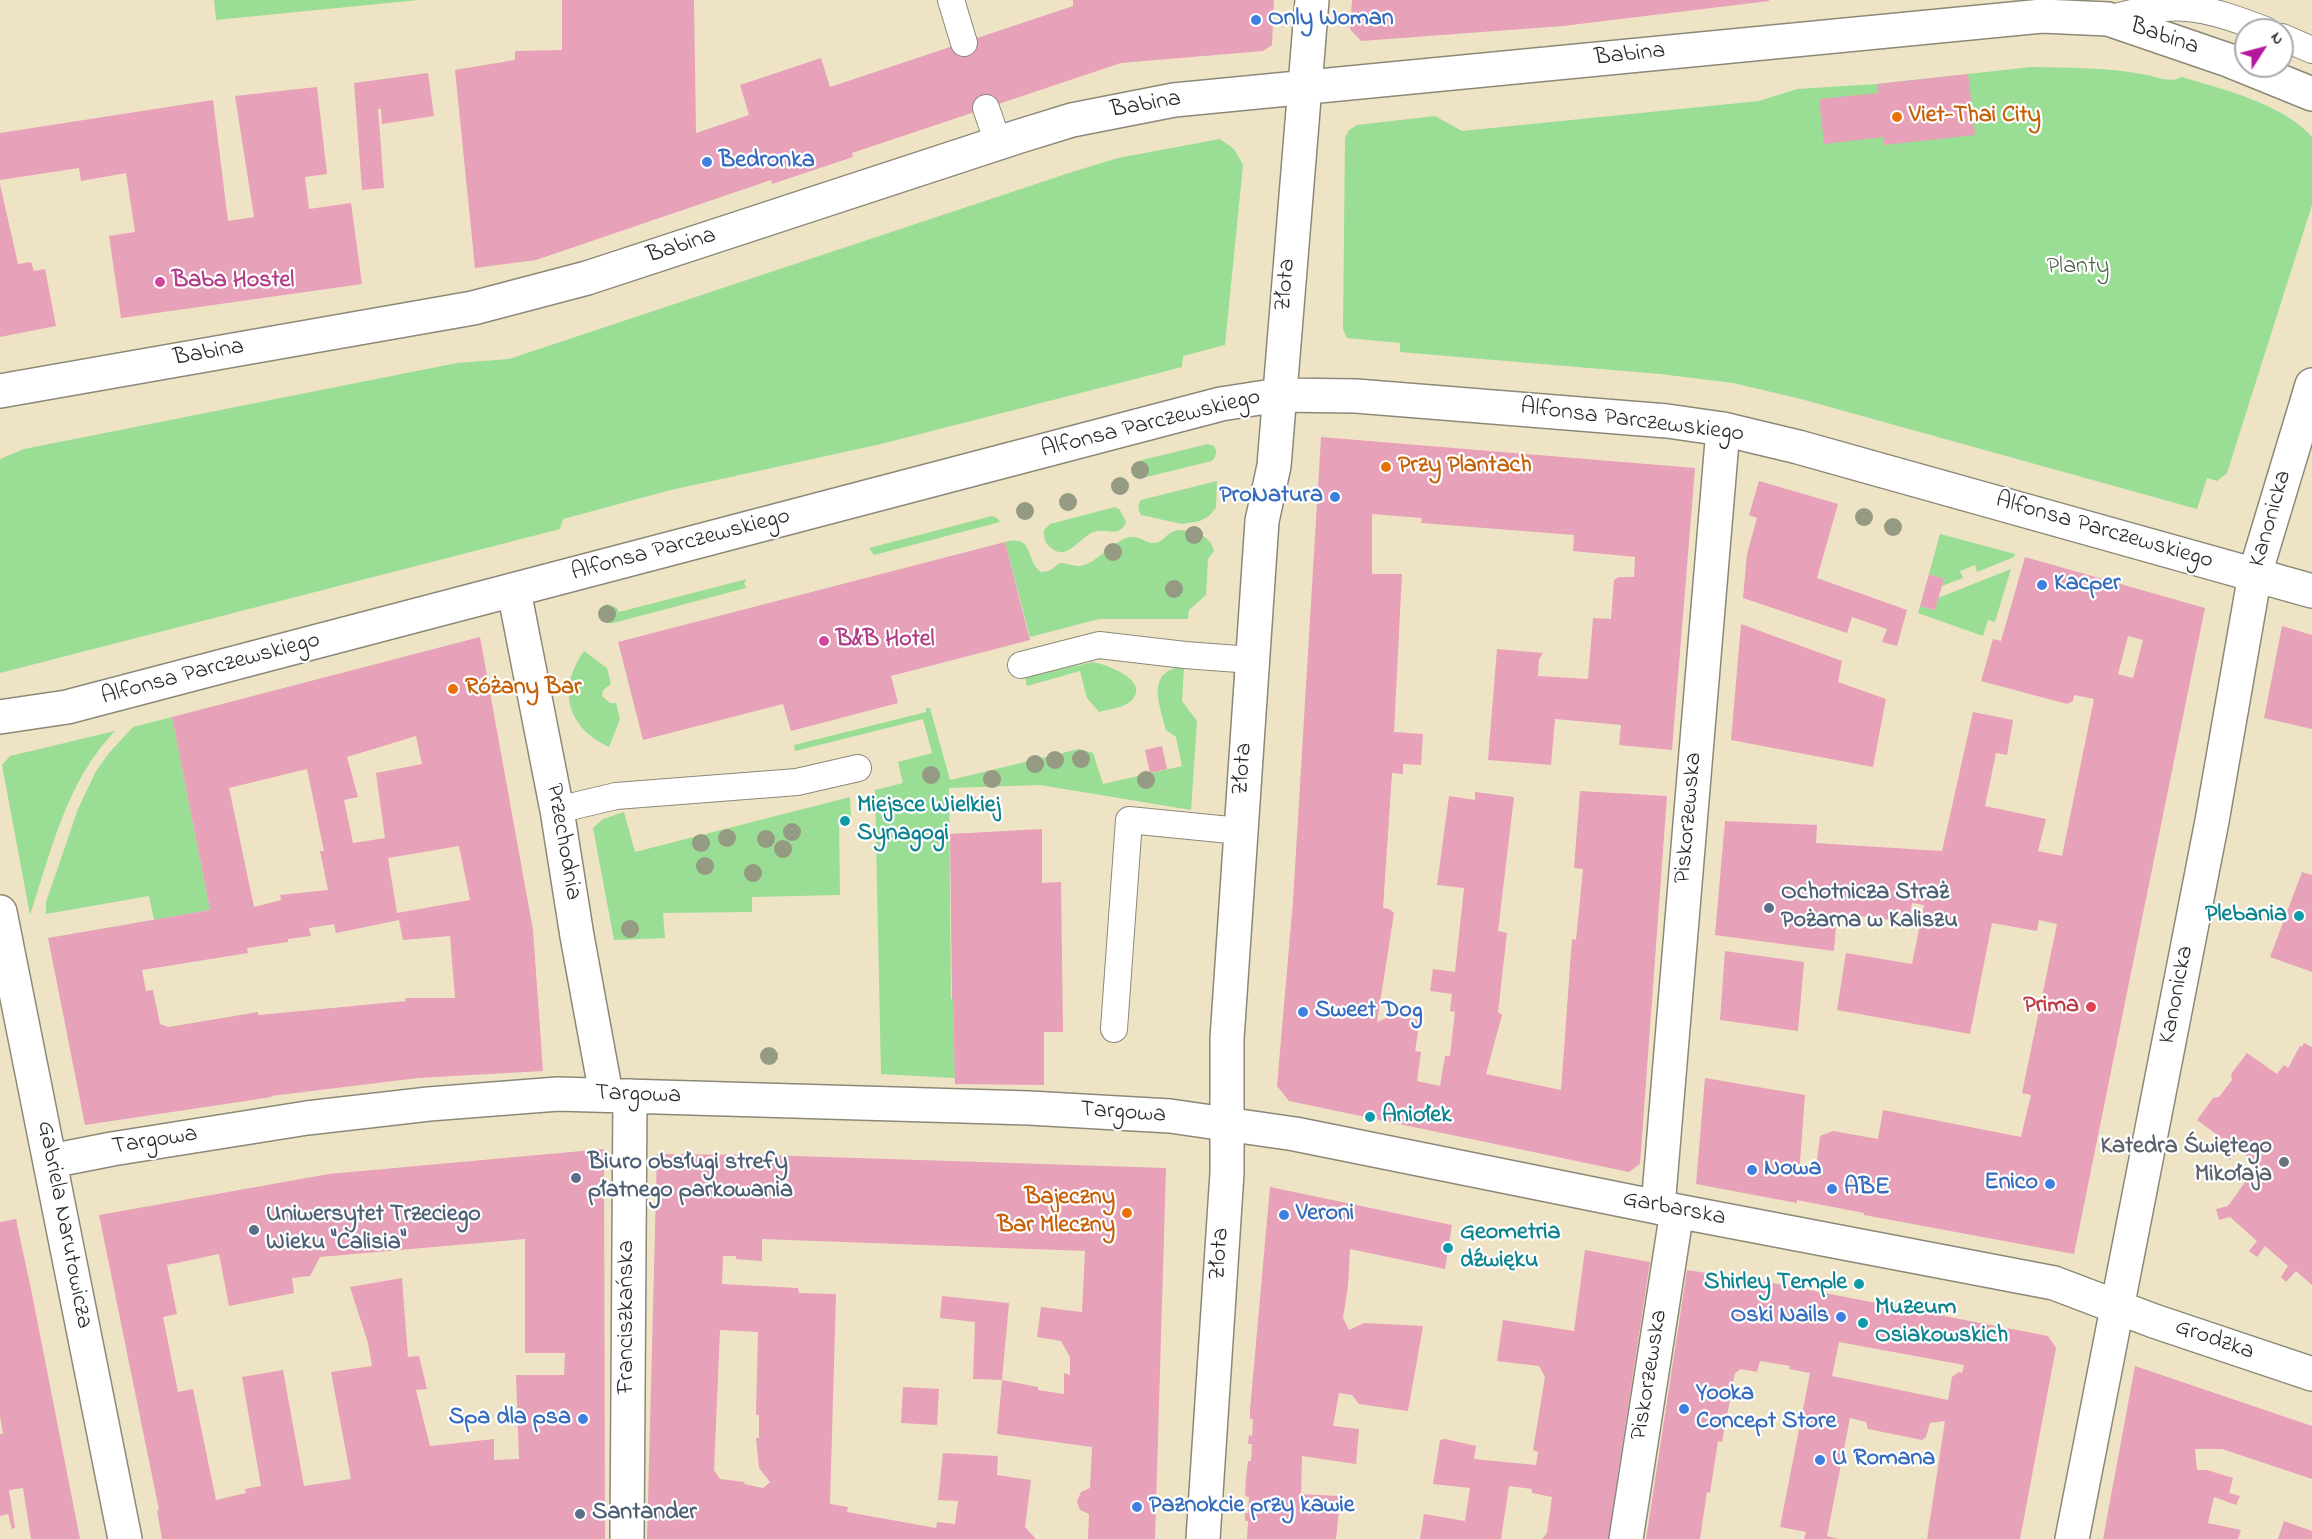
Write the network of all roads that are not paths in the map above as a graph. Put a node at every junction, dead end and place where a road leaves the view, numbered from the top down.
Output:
1 (951, 0) edge
2 (1312, 0) edge
3 (2112, 9) edge
4 (2234, 18) edge
5 (2294, 42) edge
6 (964, 43) dead end
7 (2312, 50) edge
8 (1304, 87) junction
9 (2312, 94) edge
10 (986, 108) dead end
11 (998, 143) junction
12 (2312, 385) edge
13 (0, 391) edge
14 (1279, 395) junction
15 (1723, 429) junction
16 (2255, 574) junction
17 (514, 591) junction
18 (2312, 591) edge
19 (1252, 660) junction
20 (1022, 664) dead end
21 (0, 717) edge
22 (858, 768) dead end
23 (557, 810) junction
24 (1240, 831) junction
25 (0, 912) edge
26 (1114, 1029) dead end
27 (618, 1095) junction
28 (1229, 1124) junction
29 (51, 1161) junction
30 (1668, 1209) junction
31 (2117, 1308) junction
32 (2312, 1374) edge
33 (125, 1539) edge
34 (627, 1539) edge
35 (1203, 1539) edge
36 (1626, 1539) edge
37 (2072, 1539) edge

1 - 6 lane
2 - 8 street, Złota
3 - 4 lane
3 - 8 street, Babina
3 - 9 street, Babina
5 - 7 lane
8 - 11 street, Babina
8 - 14 street, Złota
10 - 11 lane
11 - 13 street, Babina
12 - 16 street, Kanonicka
14 - 15 street, Alfonsa Parczewskiego
14 - 17 street, Alfonsa Parczewskiego
14 - 19 street, Złota
15 - 16 street, Alfonsa Parczewskiego
15 - 30 street, Piskorzewska
16 - 18 street, Alfonsa Parczewskiego
16 - 31 street, Kanonicka
17 - 21 street, Alfonsa Parczewskiego
17 - 23 street, Przechodnia
19 - 20 lane
19 - 24 street, Złota
22 - 23 lane
23 - 27 street, Przechodnia
24 - 26 lane
24 - 28 street, Złota
25 - 29 street, Gabriela Narutowicza
27 - 28 street, Targowa
27 - 29 street, Targowa
27 - 34 street, Franciszkańska
28 - 30 street, Garbarska
28 - 35 street, Złota
29 - 33 street, Gabriela Narutowicza
30 - 31 street, Garbarska
30 - 36 street, Piskorzewska
31 - 32 street, Grodzka
31 - 37 street, Kanonicka

